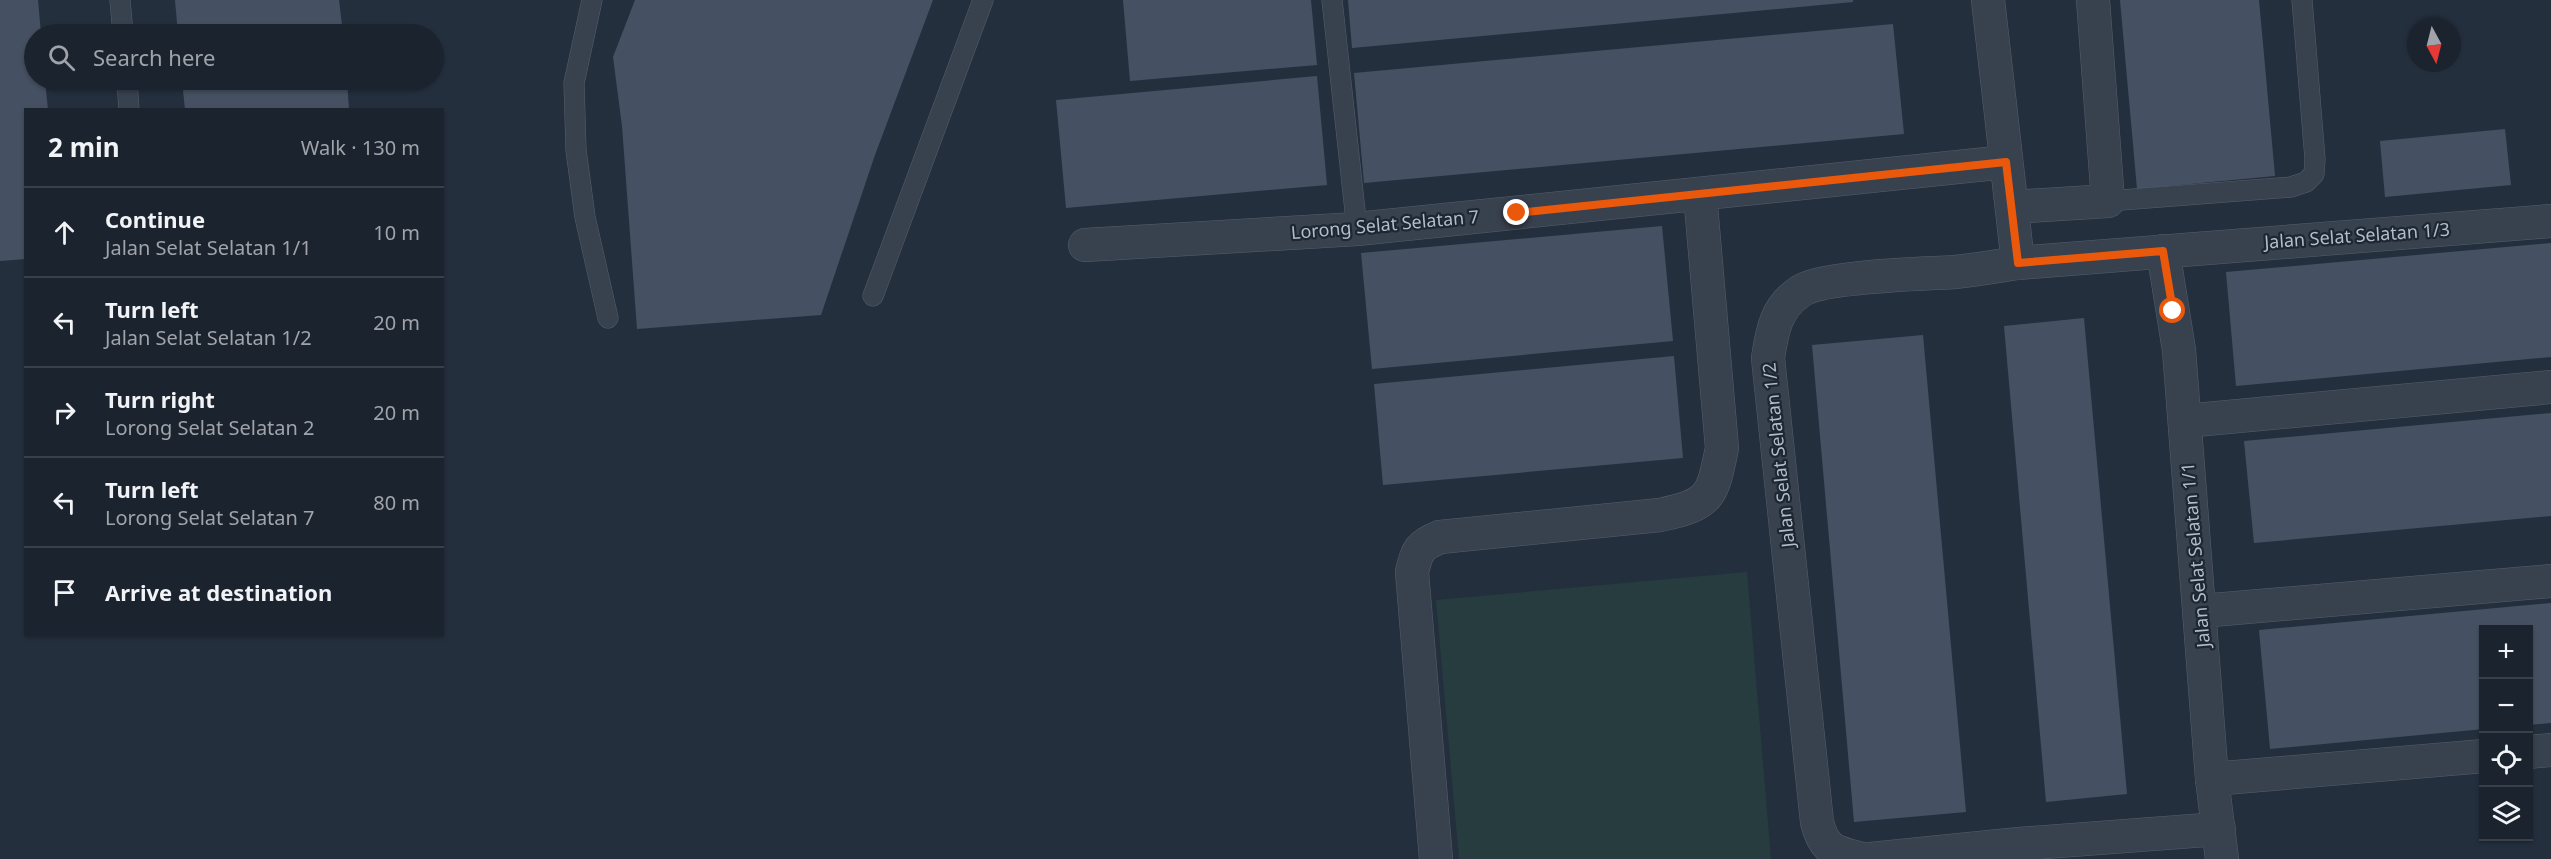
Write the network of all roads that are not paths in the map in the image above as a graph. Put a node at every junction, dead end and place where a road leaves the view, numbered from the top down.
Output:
1 (120, 0) edge
2 (592, 0) edge
3 (982, 0) edge
4 (1332, 0) edge
5 (1988, 0) edge
6 (2093, 0) edge
7 (2302, 0) edge
8 (122, 24) edge
9 (128, 90) edge
10 (129, 108) edge
11 (2006, 162) junction
12 (1700, 195) junction
13 (2108, 201) junction
14 (2012, 207) junction
15 (2551, 221) edge
16 (1358, 229) junction
17 (1085, 245) dead end
18 (2163, 251) junction
19 (2018, 263) junction
20 (873, 296) dead end
21 (608, 318) dead end
22 (2551, 387) edge
23 (2185, 421) junction
24 (2551, 581) edge
25 (2201, 611) junction
26 (2551, 750) edge
27 (2533, 752) edge
28 (2479, 756) edge
29 (2212, 779) junction
30 (2220, 844) edge
31 (1436, 859) edge
32 (1862, 859) edge
33 (1871, 859) edge

1 - 8 lane
2 - 21 lane
3 - 20 lane
4 - 16 lane
5 - 11 street
6 - 13 street
7 - 13 lane
9 - 10 lane
11 - 12 street, Lorong Selat Selatan 7
11 - 14 street
12 - 16 street, Lorong Selat Selatan 7
12 - 31 street
13 - 14 street
14 - 19 street
15 - 18 street, Jalan Selat Selatan 1/3
16 - 17 street, Lorong Selat Selatan 7
18 - 19 street, Jalan Selat Selatan 1/2
18 - 23 street, Jalan Selat Selatan 1/1
19 - 32 street, Jalan Selat Selatan 1/2
22 - 23 street
23 - 25 street, Jalan Selat Selatan 1/1
24 - 25 street
25 - 29 street, Jalan Selat Selatan 1/1
26 - 27 street
28 - 29 street
29 - 30 street, Jalan Selat Selatan 1/1
30 - 33 street

